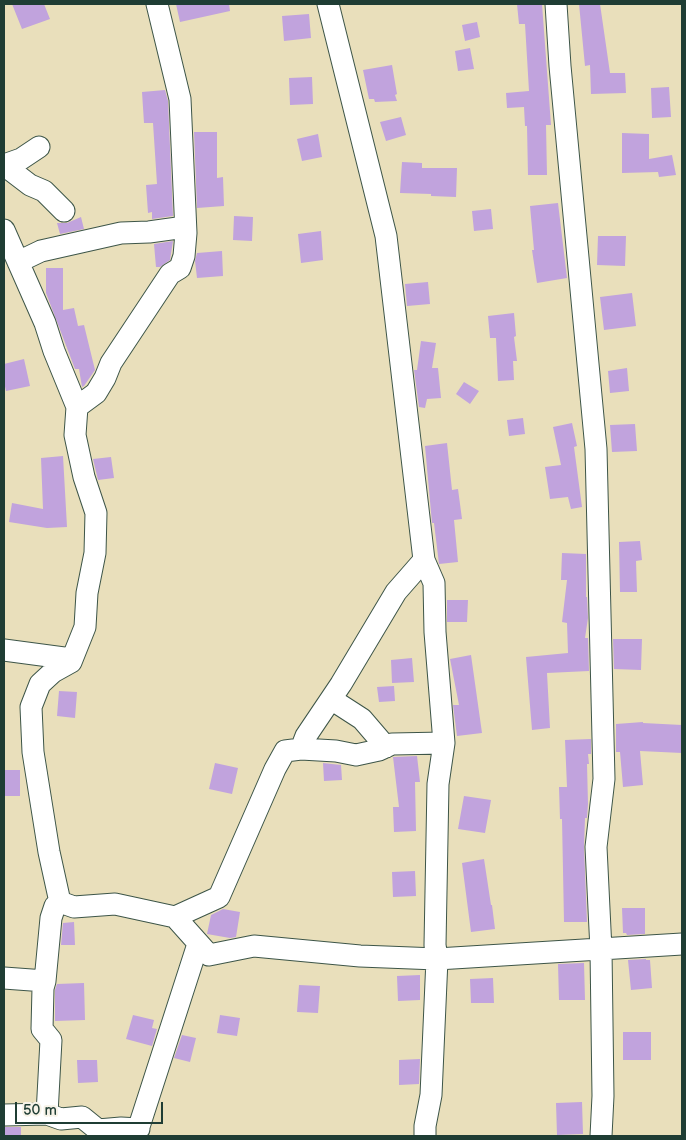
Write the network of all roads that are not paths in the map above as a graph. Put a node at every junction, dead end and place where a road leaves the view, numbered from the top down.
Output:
1 (158, 4) edge
2 (328, 4) edge
3 (556, 4) edge
4 (39, 147) dead end
5 (4, 165) edge
6 (64, 211) dead end
7 (185, 227) junction
8 (4, 230) edge
9 (18, 262) junction
10 (78, 407) junction
11 (424, 560) junction
12 (4, 650) edge
13 (71, 662) junction
14 (331, 698) junction
15 (444, 743) junction
16 (386, 747) junction
17 (301, 749) junction
18 (60, 902) junction
19 (174, 917) junction
20 (198, 944) junction
21 (682, 944) edge
22 (601, 950) junction
23 (437, 959) junction
24 (4, 978) edge
25 (45, 981) junction
26 (47, 1114) junction
27 (4, 1115) edge
28 (138, 1132) edge
29 (425, 1136) edge
30 (600, 1136) edge

1 - 7 street
2 - 11 street
3 - 22 street
4 - 5 street
5 - 6 street
7 - 9 street
7 - 10 street
8 - 9 street
9 - 10 street
10 - 13 street
11 - 14 street
11 - 15 street
12 - 13 street
13 - 18 street
14 - 16 street
14 - 17 street
15 - 16 street
15 - 23 street
16 - 17 street
17 - 19 street
18 - 19 street
18 - 25 street
19 - 20 street
20 - 23 street
20 - 28 street
21 - 22 street
22 - 23 street
22 - 30 street
23 - 29 street
24 - 25 street
25 - 26 street
26 - 27 street
26 - 28 street

